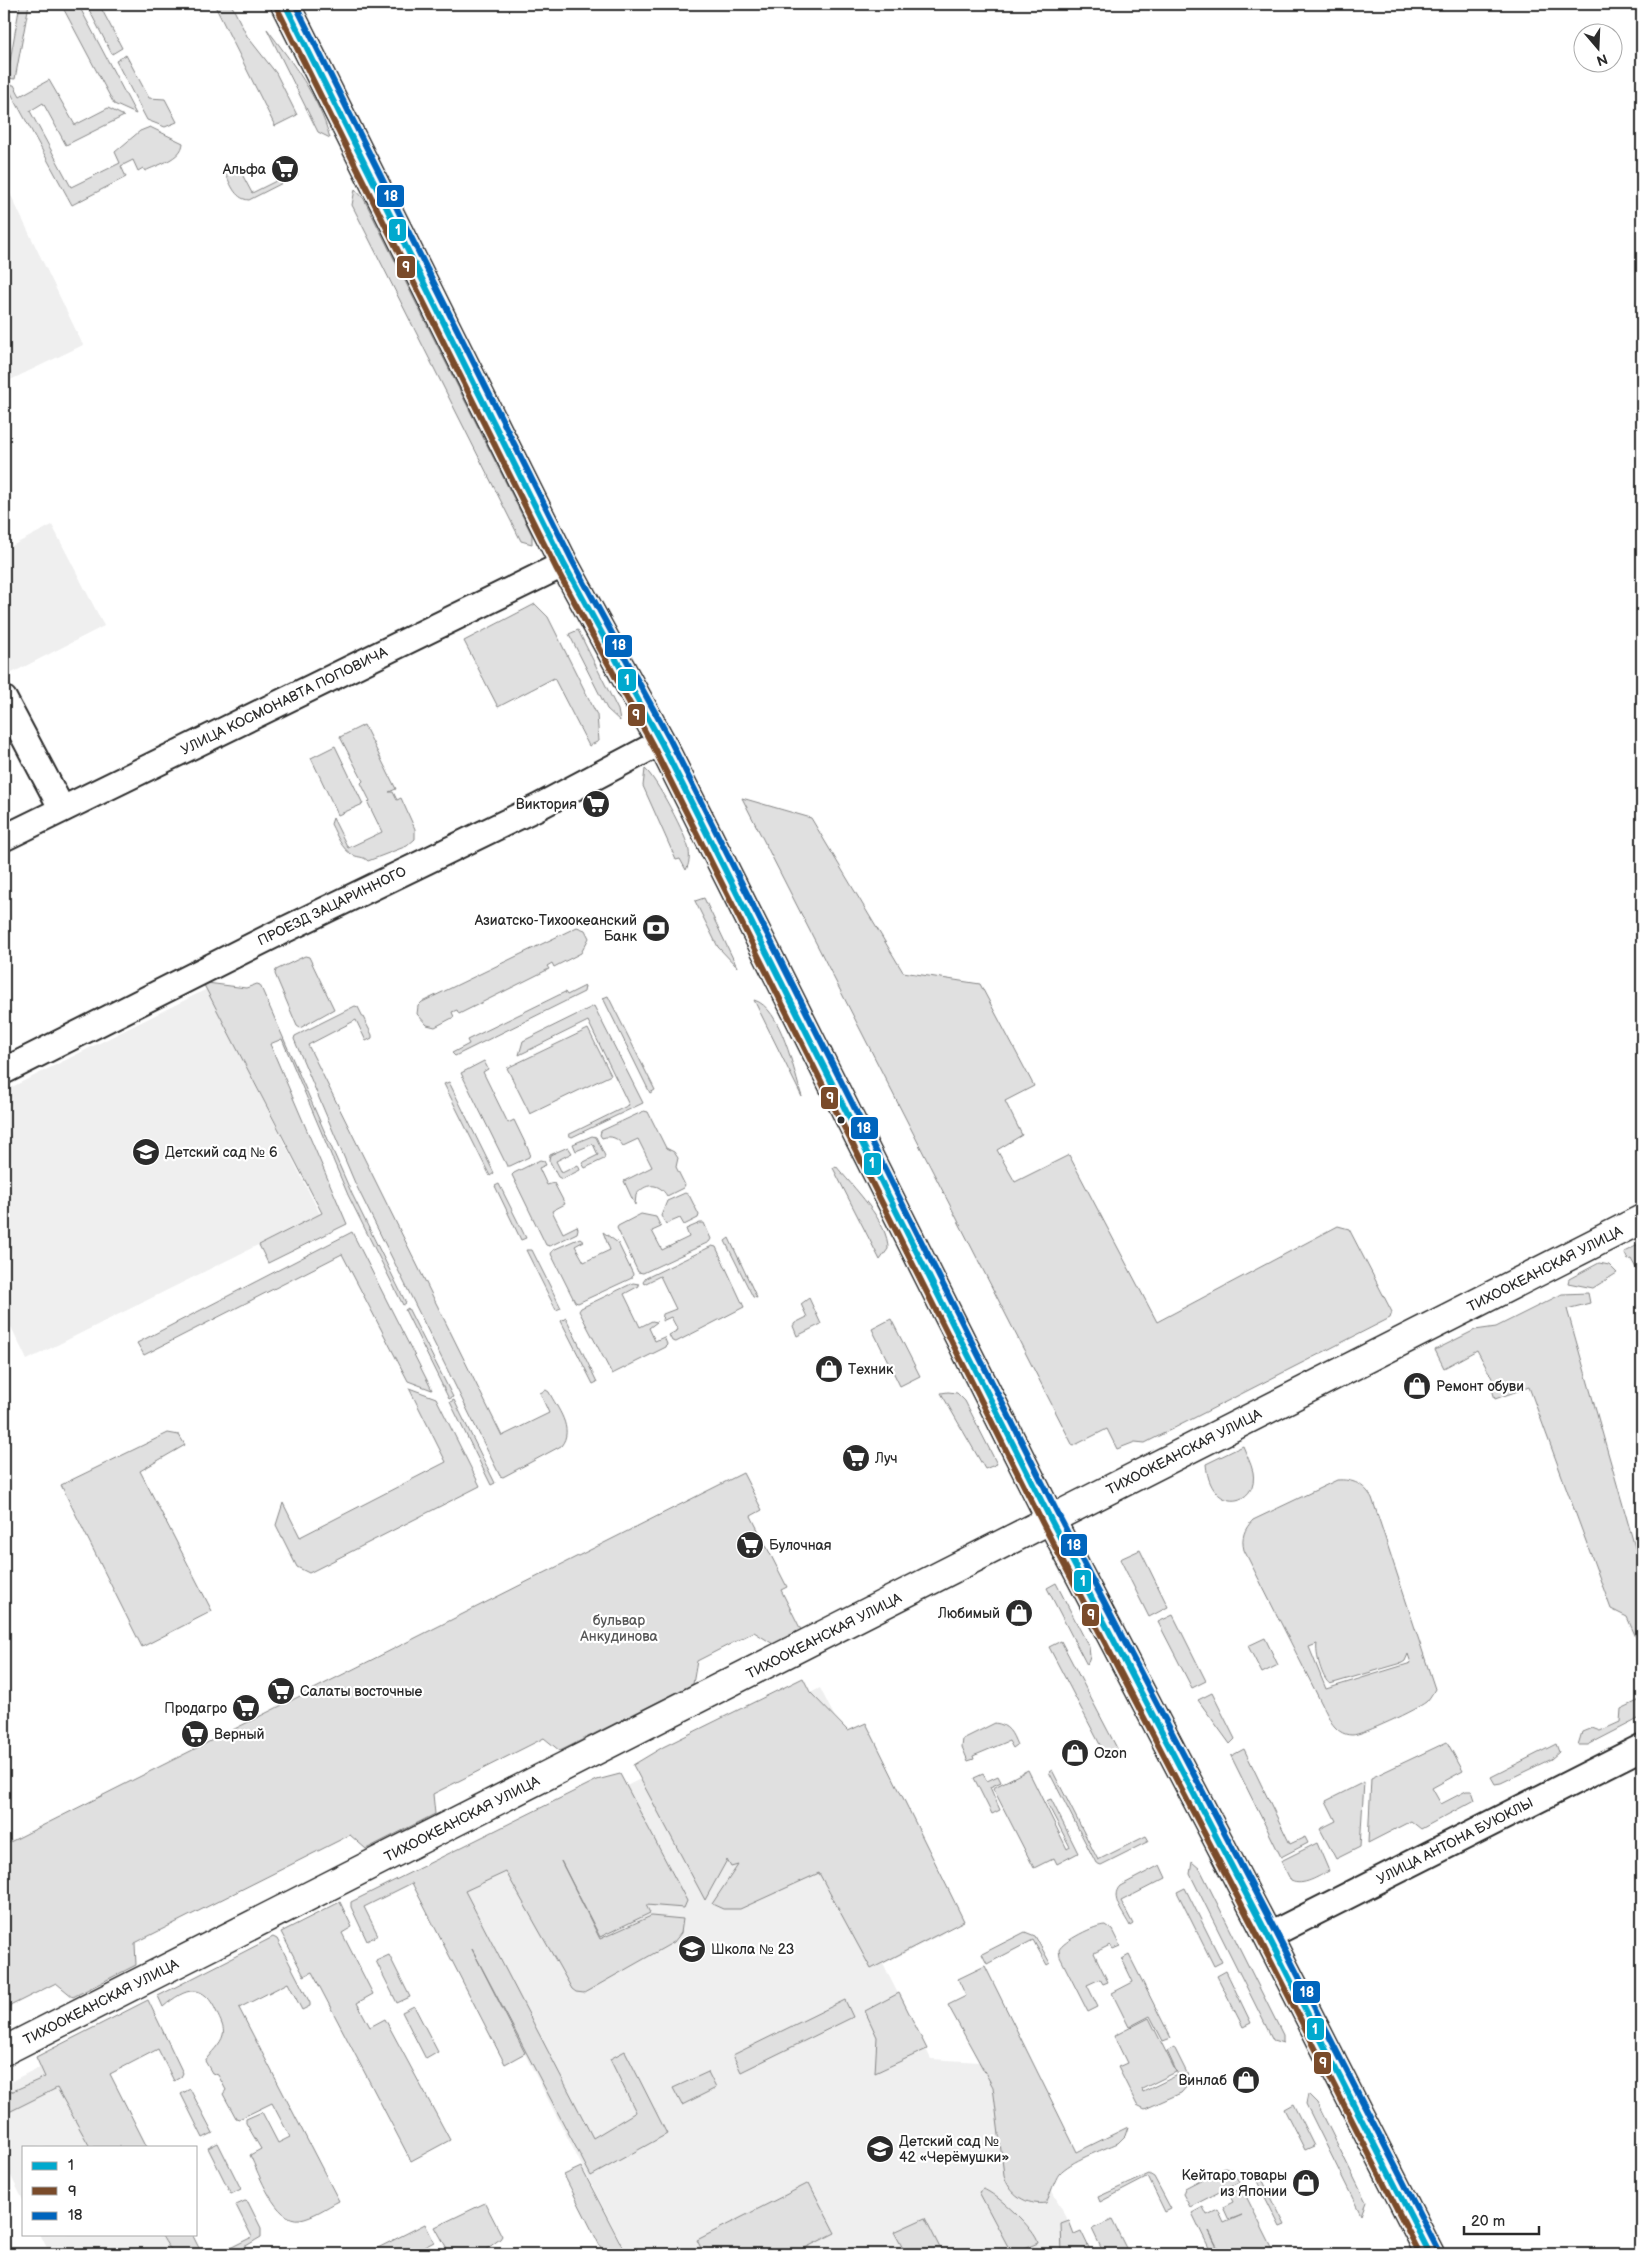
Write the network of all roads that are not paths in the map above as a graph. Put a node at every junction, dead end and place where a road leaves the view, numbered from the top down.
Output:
1 (285, 4) edge
2 (564, 564) junction
3 (4, 699) edge
4 (661, 742) junction
5 (62, 809) junction
6 (4, 838) edge
7 (4, 1071) edge
8 (1642, 1219) edge
9 (1050, 1520) junction
10 (1642, 1747) edge
11 (1268, 1936) junction
12 (4, 2051) edge
13 (1430, 2254) edge

1 - 2 main road
2 - 4 main road
2 - 5 street, УЛИЦА КОСМОНАВТА ПОПОВИЧА
3 - 5 street
4 - 7 street, ПРОЕЗД ЗАЦАРИННОГО
4 - 9 main road
5 - 6 street, УЛИЦА КОСМОНАВТА ПОПОВИЧА
8 - 9 main road, ТИХООКЕАНСКАЯ УЛИЦА
9 - 11 main road
9 - 12 main road, ТИХООКЕАНСКАЯ УЛИЦА
10 - 11 street, УЛИЦА АНТОНА БУЮКЛЫ
11 - 13 main road

